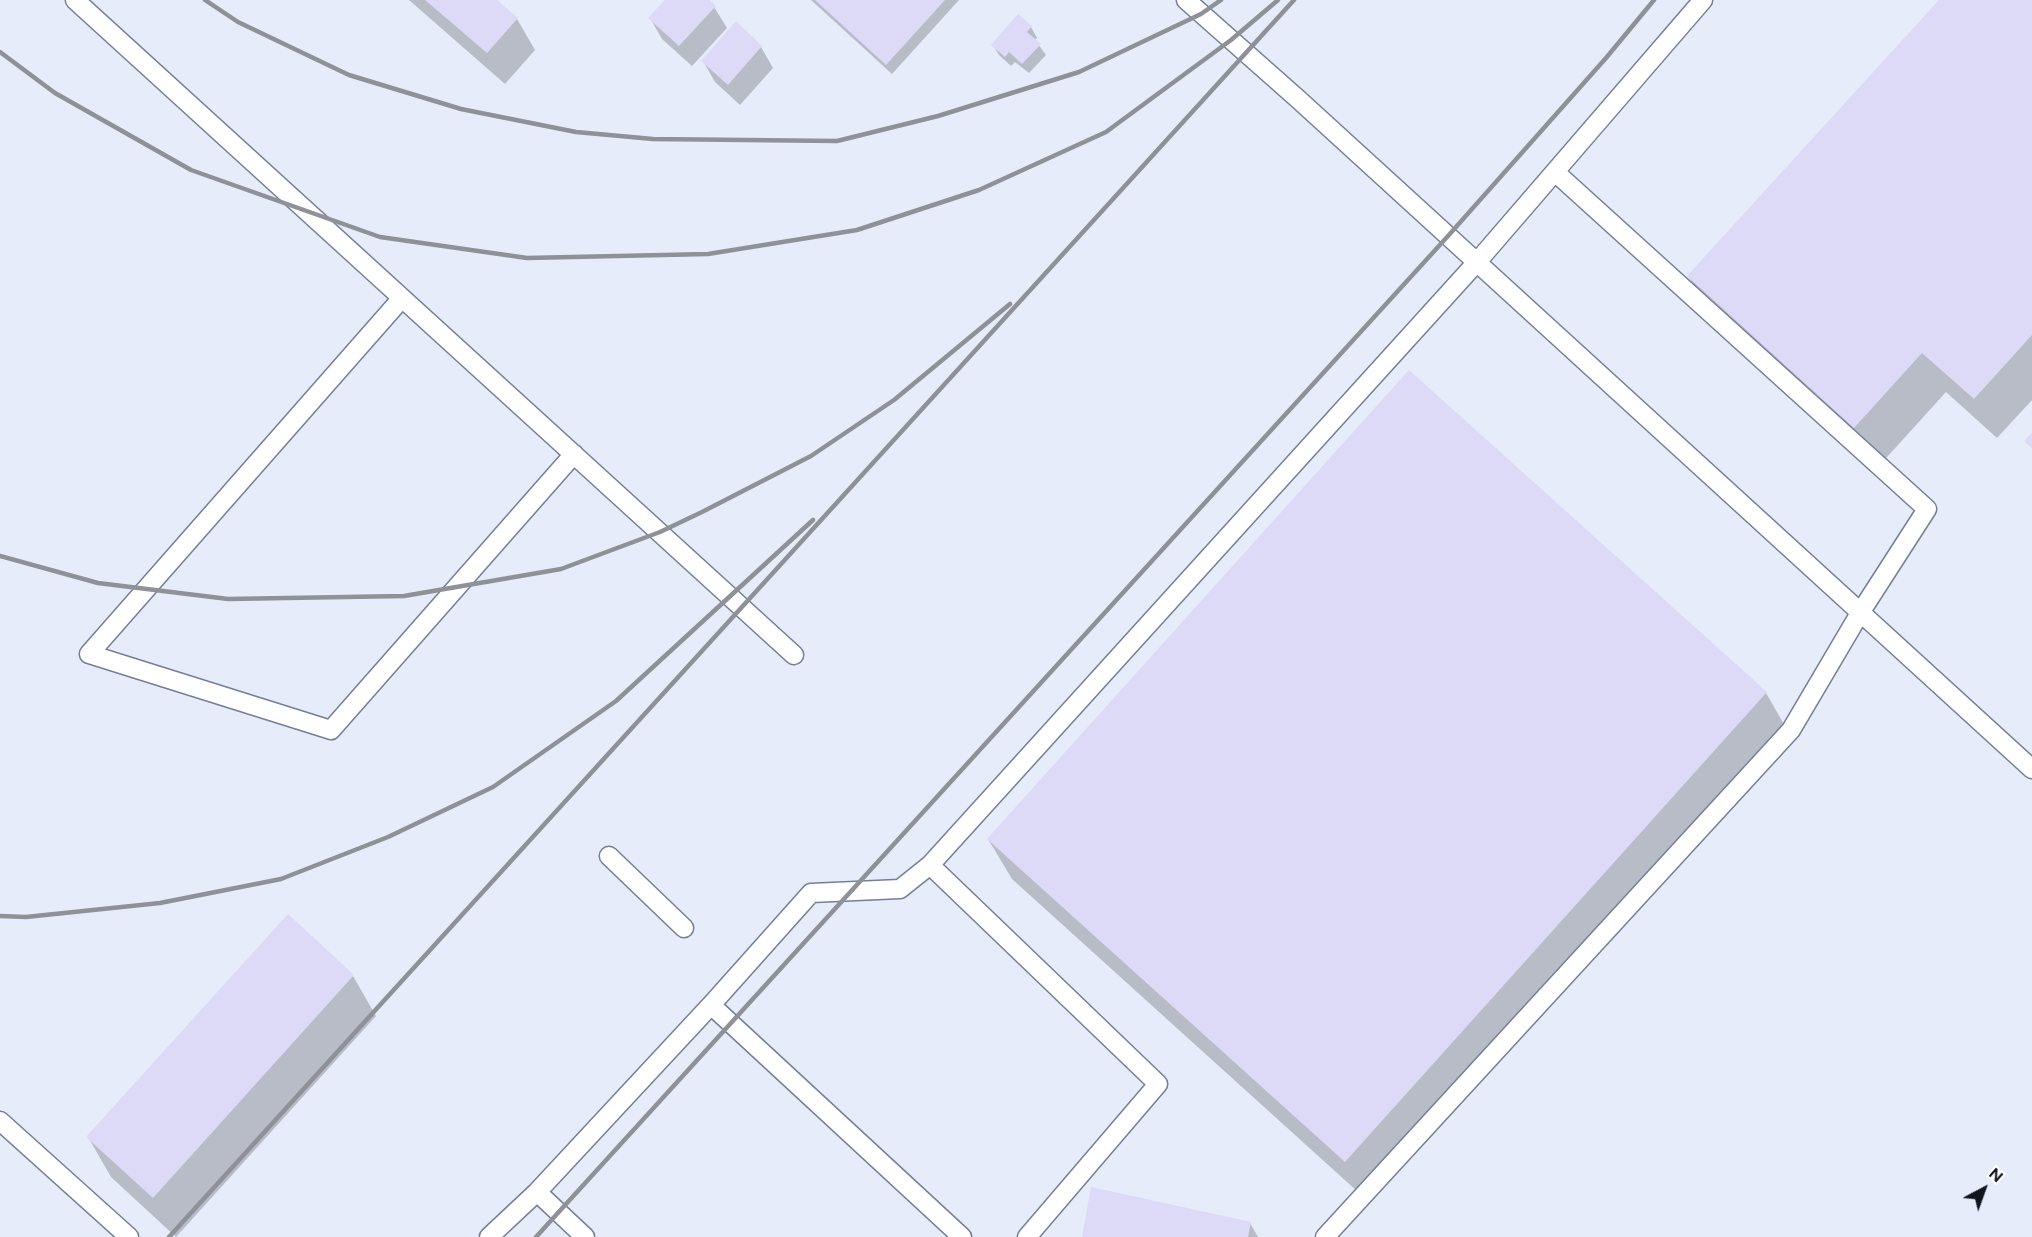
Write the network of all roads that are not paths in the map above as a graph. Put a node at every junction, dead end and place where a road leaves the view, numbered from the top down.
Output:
1 (75, 0) edge
2 (1186, 0) edge
3 (1703, 0) edge
4 (1555, 172) junction
5 (1477, 262) junction
6 (402, 298) junction
7 (574, 454) junction
8 (1860, 613) junction
9 (794, 655) dead end
10 (2032, 770) edge
11 (609, 856) dead end
12 (930, 865) junction
13 (684, 928) dead end
14 (711, 1005) junction
15 (0, 1121) edge
16 (537, 1191) junction
17 (129, 1237) edge
18 (489, 1237) edge
19 (585, 1237) edge
20 (962, 1237) edge
21 (1027, 1237) edge
22 (1325, 1237) edge

1 - 6 lane
2 - 5 lane
3 - 4 lane
4 - 5 lane
4 - 8 lane
5 - 8 lane
5 - 12 lane
6 - 7 lane
6 - 7 lane
7 - 9 lane
8 - 10 lane
8 - 22 lane
11 - 13 lane
12 - 14 lane
12 - 21 lane
14 - 16 lane
14 - 20 lane
15 - 17 lane
16 - 18 lane
16 - 19 lane

